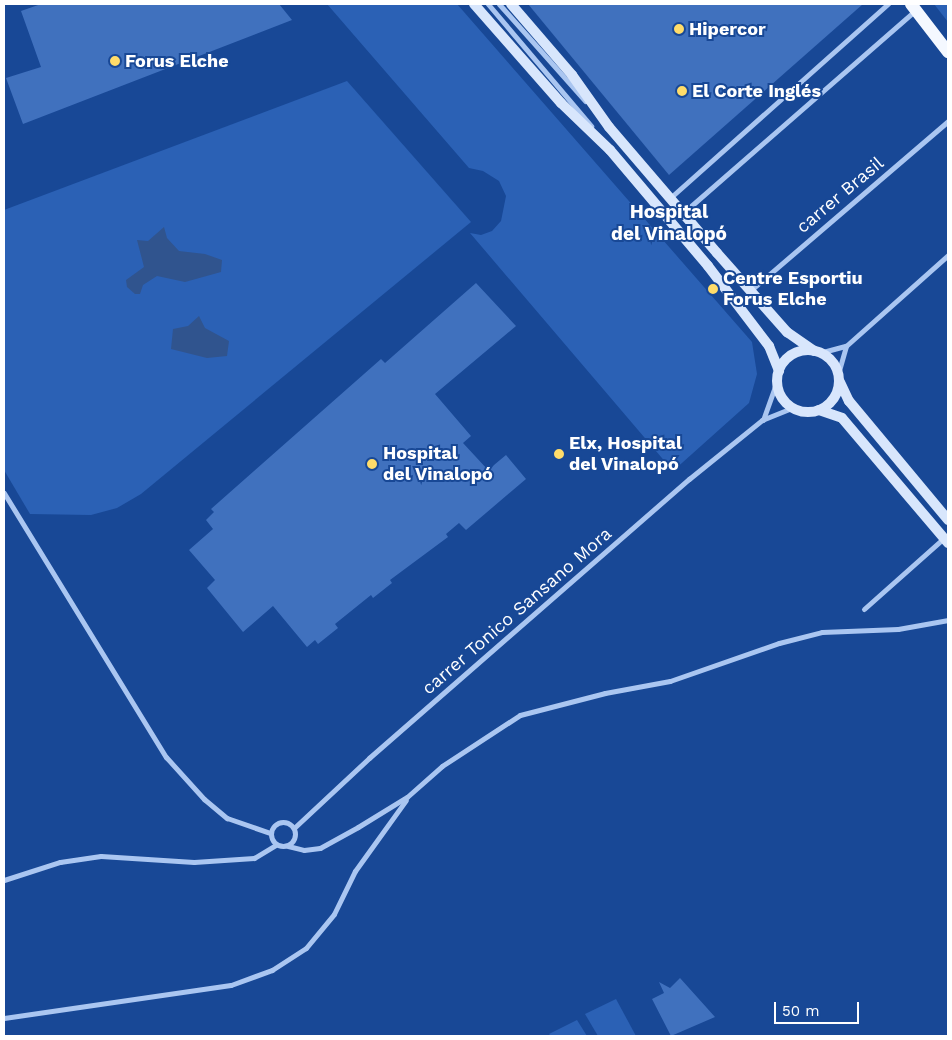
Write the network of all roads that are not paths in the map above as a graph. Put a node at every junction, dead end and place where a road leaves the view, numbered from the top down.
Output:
1 (474, 4) edge
2 (488, 4) edge
3 (499, 4) edge
4 (512, 4) edge
5 (888, 4) edge
6 (913, 7) edge
7 (948, 52) edge
8 (948, 121) edge
9 (609, 127) junction
10 (610, 150) junction
11 (670, 198) junction
12 (682, 213) junction
13 (948, 255) edge
14 (750, 291) junction
15 (846, 346) junction
16 (816, 352) junction
17 (778, 376) junction
18 (839, 377) junction
19 (792, 408) junction
20 (819, 410) junction
21 (762, 420) junction
22 (4, 493) edge
23 (948, 520) edge
24 (946, 540) edge
25 (864, 609) dead end
26 (948, 620) edge
27 (407, 798) junction
28 (294, 828) junction
29 (270, 833) junction
30 (276, 845) junction
31 (288, 846) junction
32 (4, 880) edge
33 (4, 1018) edge

1 - 10 main road
2 - 10 street
3 - 9 street
4 - 9 main road
5 - 11 street
6 - 7 main road
6 - 12 street
8 - 14 street, carrer Brasil
9 - 11 main road
10 - 17 main road
11 - 12 main road
12 - 14 main road
13 - 15 street
14 - 16 main road
15 - 16 street
15 - 18 street
16 - 17 main road
16 - 18 main road
17 - 19 main road
17 - 21 street, carrer Tonico Sansano Mora
18 - 20 main road
18 - 23 main road
19 - 20 main road
19 - 21 street, carrer Tonico Sansano Mora
20 - 24 main road
21 - 28 street, carrer Tonico Sansano Mora
22 - 29 street
24 - 25 street
26 - 27 street
27 - 31 street
27 - 33 street
28 - 29 street
28 - 31 street
29 - 30 street
30 - 31 street
30 - 32 street

